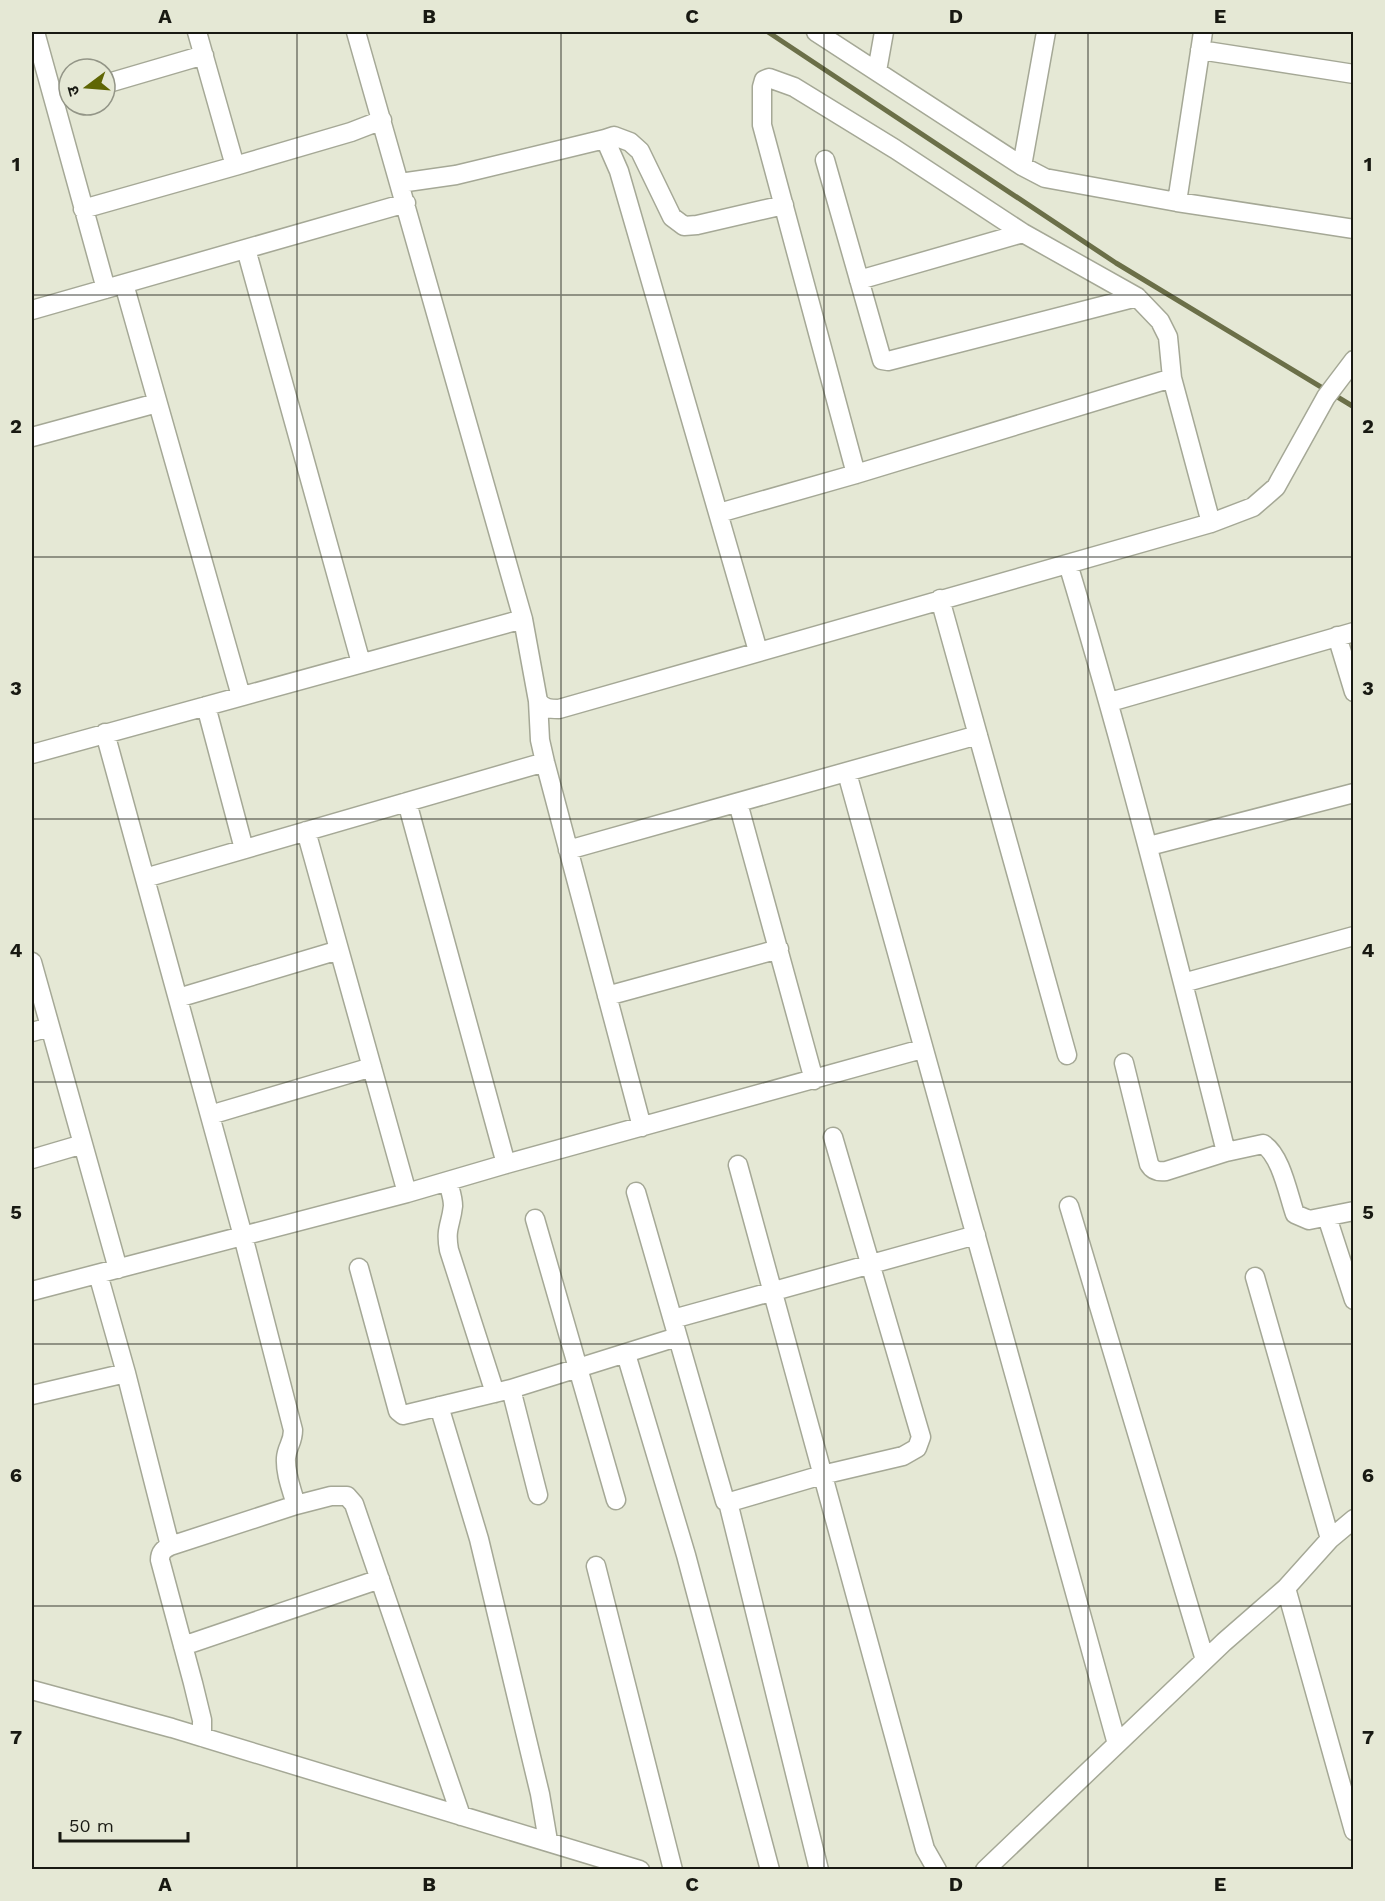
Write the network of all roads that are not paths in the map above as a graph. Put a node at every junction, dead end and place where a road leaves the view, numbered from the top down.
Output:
1 (35, 32) edge
2 (197, 32) edge
3 (356, 32) edge
4 (816, 32) edge
5 (884, 32) edge
6 (1046, 32) edge
7 (1203, 32) edge
8 (1200, 50) junction
9 (204, 55) junction
10 (877, 71) junction
11 (1353, 74) edge
12 (117, 80) edge
13 (57, 86) edge
14 (65, 117) edge
15 (382, 120) junction
16 (605, 139) junction
17 (825, 160) dead end
18 (235, 166) junction
19 (1022, 166) junction
20 (400, 183) junction
21 (1177, 202) junction
22 (406, 203) junction
23 (784, 206) junction
24 (83, 209) junction
25 (1353, 229) edge
26 (1023, 233) junction
27 (246, 249) junction
28 (859, 280) junction
29 (124, 284) junction
30 (106, 289) junction
31 (1137, 297) junction
32 (32, 310) edge
33 (1349, 366) edge
34 (1172, 378) junction
35 (157, 403) junction
36 (32, 437) edge
37 (856, 474) junction
38 (719, 513) junction
39 (1211, 523) junction
40 (1068, 564) junction
41 (940, 599) junction
42 (523, 619) junction
43 (1345, 634) edge
44 (758, 651) junction
45 (361, 663) junction
46 (1353, 692) edge
47 (241, 696) junction
48 (538, 701) junction
49 (1110, 702) junction
50 (206, 706) junction
51 (105, 733) junction
52 (978, 735) junction
53 (32, 754) edge
54 (544, 762) junction
55 (847, 773) junction
56 (1353, 793) edge
57 (407, 802) junction
58 (738, 803) junction
59 (306, 831) junction
60 (1149, 846) junction
61 (244, 849) junction
62 (568, 850) junction
63 (145, 878) junction
64 (1353, 936) edge
65 (779, 949) junction
66 (339, 950) junction
67 (32, 962) edge
68 (1183, 983) junction
69 (607, 996) junction
70 (178, 998) junction
71 (50, 1027) junction
72 (32, 1032) edge
73 (922, 1049) junction
74 (1067, 1055) dead end
75 (1124, 1063) dead end
76 (372, 1067) junction
77 (814, 1080) junction
78 (210, 1115) junction
79 (642, 1127) junction
80 (833, 1137) dead end
81 (83, 1144) junction
82 (1226, 1152) junction
83 (32, 1159) edge
84 (506, 1164) junction
85 (738, 1165) dead end
86 (448, 1182) junction
87 (636, 1192) dead end
88 (407, 1193) junction
89 (1069, 1206) dead end
90 (1353, 1211) edge
91 (1327, 1217) junction
92 (535, 1219) dead end
93 (976, 1235) junction
94 (243, 1236) junction
95 (869, 1265) junction
96 (359, 1268) dead end
97 (118, 1269) junction
98 (98, 1274) junction
99 (1255, 1277) dead end
100 (772, 1290) junction
101 (32, 1292) edge
102 (1353, 1300) edge
103 (673, 1319) junction
104 (677, 1337) junction
105 (626, 1354) junction
106 (578, 1369) junction
107 (126, 1373) junction
108 (503, 1391) junction
109 (32, 1395) edge
110 (439, 1406) junction
111 (822, 1474) junction
112 (538, 1495) dead end
113 (616, 1500) dead end
114 (728, 1502) junction
115 (296, 1505) junction
116 (1353, 1523) edge
117 (1330, 1539) junction
118 (170, 1546) junction
119 (596, 1566) dead end
120 (380, 1579) junction
121 (1286, 1588) junction
122 (183, 1646) junction
123 (1205, 1660) junction
124 (32, 1690) edge
125 (202, 1737) junction
126 (1117, 1744) junction
127 (461, 1816) junction
128 (1353, 1826) edge
129 (548, 1841) junction
130 (640, 1869) edge
131 (673, 1869) edge
132 (770, 1869) edge
133 (819, 1869) edge
134 (937, 1869) edge
135 (985, 1869) edge

1 - 13 street
2 - 9 street
3 - 15 street
4 - 10 street
5 - 10 street
6 - 19 street
7 - 8 street
8 - 11 street
8 - 21 street
9 - 12 street
9 - 18 street
10 - 19 street
14 - 24 street
15 - 18 street
15 - 20 street
16 - 20 street
16 - 23 street
16 - 38 street
17 - 28 street
18 - 24 street
19 - 21 street
20 - 22 street
21 - 25 street
22 - 27 street
22 - 42 street
23 - 26 street
23 - 37 street
24 - 30 street
26 - 28 street
26 - 31 street
27 - 29 street
27 - 45 street
28 - 31 street
29 - 30 street
29 - 35 street
30 - 32 street
31 - 34 street
33 - 39 street
34 - 37 street
34 - 39 street
35 - 36 street
35 - 47 street
37 - 38 street
38 - 44 street
39 - 40 street
40 - 41 street
40 - 49 street
41 - 44 street
41 - 52 street
42 - 45 street
42 - 48 street
43 - 46 street
43 - 49 street
44 - 48 street
45 - 47 street
47 - 50 street
48 - 54 street
49 - 60 street
50 - 51 street
50 - 61 street
51 - 53 street
51 - 63 street
52 - 55 street
52 - 74 street
54 - 57 street
54 - 62 street
55 - 58 street
55 - 73 street
56 - 60 street
57 - 59 street
57 - 84 street
58 - 62 street
58 - 65 street
59 - 61 street
59 - 66 street
60 - 68 street
61 - 63 street
62 - 69 street
63 - 70 street
64 - 68 street
65 - 69 street
65 - 77 street
66 - 70 street
66 - 76 street
67 - 71 street
68 - 82 street
69 - 79 street
70 - 78 street
71 - 72 street
71 - 81 street
73 - 77 street
73 - 93 street
75 - 82 street
76 - 78 street
76 - 88 street
77 - 79 street
78 - 94 street
79 - 84 street
80 - 95 street
81 - 83 street
81 - 97 street
82 - 91 street
84 - 86 street
85 - 100 street
86 - 88 street
86 - 108 street
87 - 103 street
88 - 94 street
89 - 123 street
90 - 91 street
91 - 102 street
92 - 106 street
93 - 95 street
93 - 126 street
94 - 97 street
94 - 115 street
95 - 100 street
95 - 111 street
96 - 110 street
97 - 98 street
98 - 101 street
98 - 107 street
99 - 117 street
100 - 103 street
100 - 111 street
103 - 104 street
104 - 105 street
104 - 114 street
105 - 106 street
105 - 132 street
106 - 108 street
106 - 113 street
107 - 109 street
107 - 118 street
108 - 110 street
108 - 112 street
110 - 129 street
111 - 114 street
111 - 134 street
114 - 133 street
115 - 118 street
115 - 120 street
116 - 117 street
117 - 121 street
118 - 122 street
119 - 131 street
120 - 122 street
120 - 127 street
121 - 123 street
121 - 128 street
122 - 125 street
123 - 126 street
124 - 125 street
125 - 127 street
126 - 135 street
127 - 129 street
129 - 130 street

